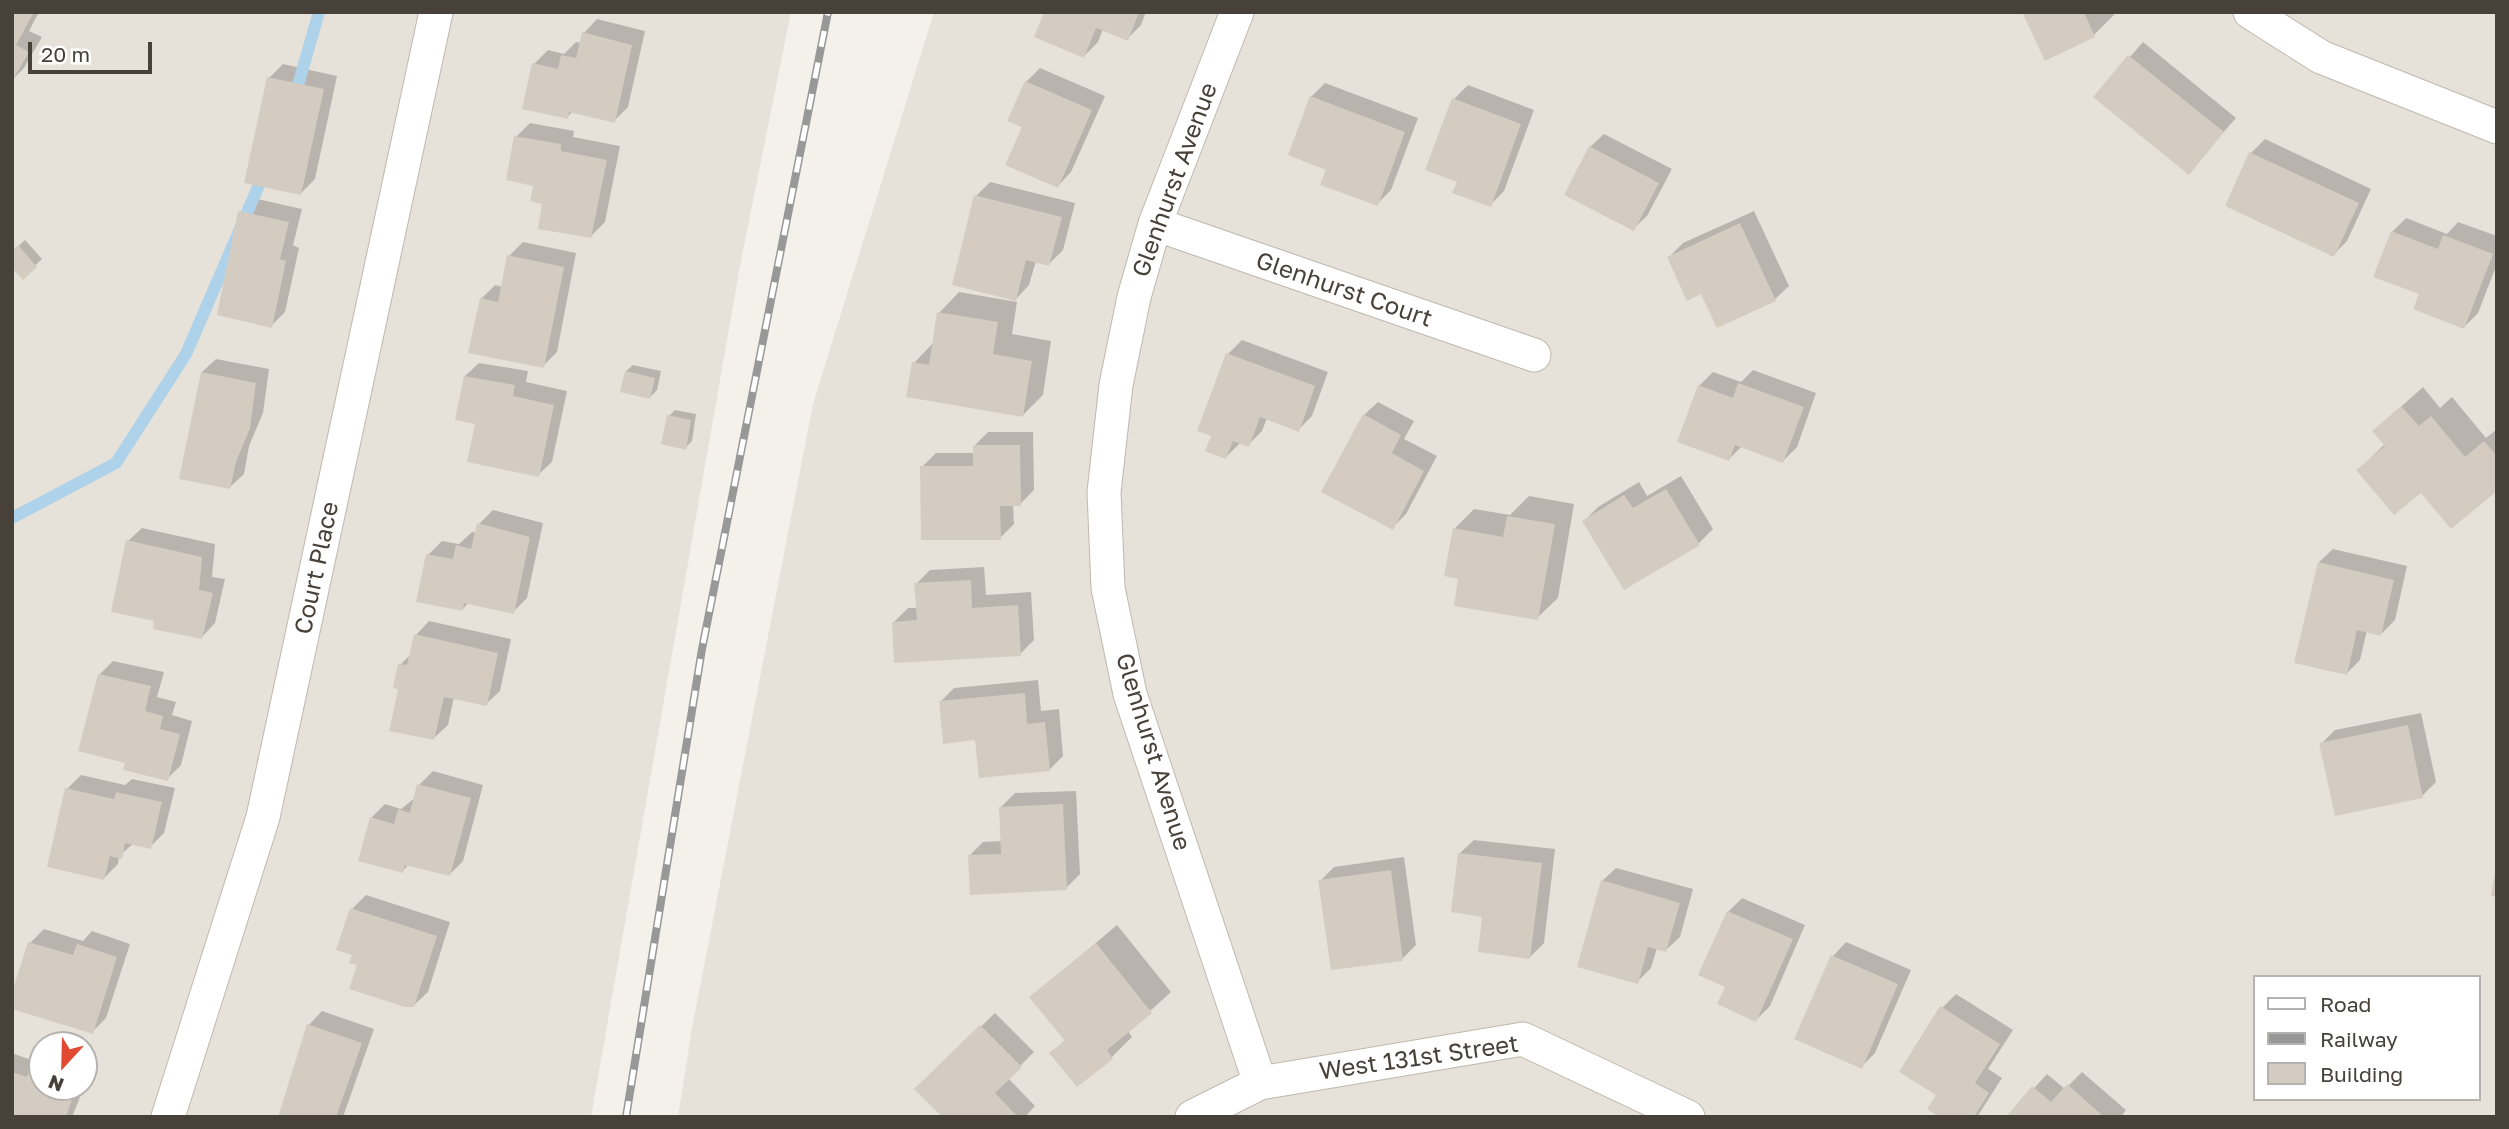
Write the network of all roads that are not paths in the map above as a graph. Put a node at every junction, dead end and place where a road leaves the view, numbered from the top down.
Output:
1 (436, 12) edge
2 (1237, 12) edge
3 (2250, 12) edge
4 (2497, 128) edge
5 (1154, 224) junction
6 (1534, 355) dead end
7 (1260, 1083) junction
8 (168, 1117) edge
9 (1192, 1117) edge
10 (1688, 1117) edge

1 - 8 street, Court Place
2 - 5 street, Glenhurst Avenue
3 - 4 street
5 - 6 street, Glenhurst Court
5 - 7 street, Glenhurst Avenue
7 - 9 street, West 131st Street
7 - 10 street, West 131st Street

